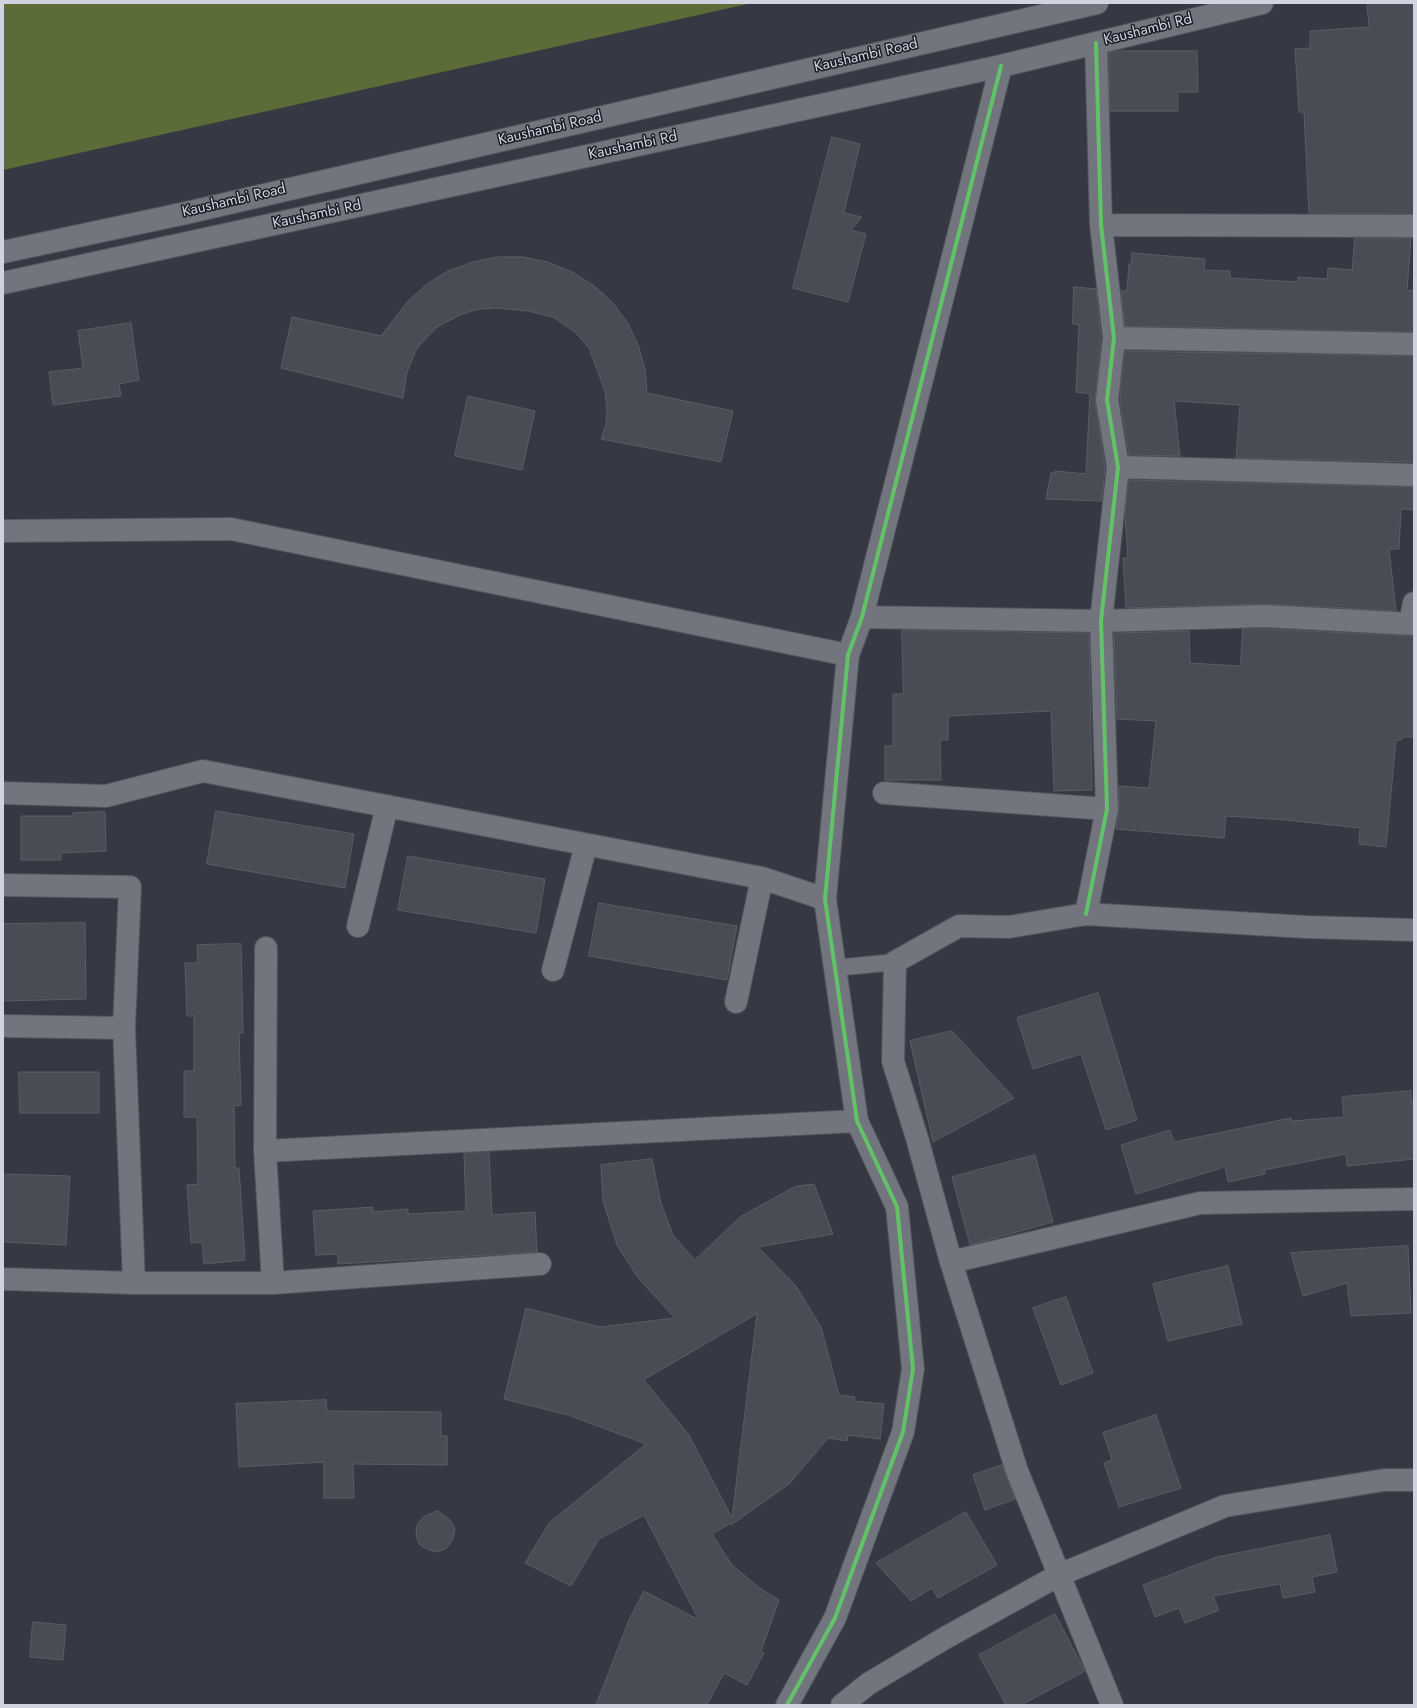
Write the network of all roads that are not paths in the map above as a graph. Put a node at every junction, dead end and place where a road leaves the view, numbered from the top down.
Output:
1 (1097, 3) edge
2 (1262, 3) edge
3 (1096, 43) junction
4 (1001, 66) junction
5 (1101, 225) junction
6 (1414, 226) edge
7 (3, 252) edge
8 (3, 283) edge
9 (1114, 338) junction
10 (1414, 344) edge
11 (1118, 467) junction
12 (1414, 475) edge
13 (3, 531) edge
14 (1413, 616) edge
15 (862, 617) junction
16 (1101, 621) junction
17 (848, 655) junction
18 (3, 793) edge
19 (884, 794) dead end
20 (387, 806) junction
21 (1107, 809) junction
22 (586, 845) junction
23 (762, 878) junction
24 (3, 885) edge
25 (825, 899) junction
26 (1086, 914) junction
27 (358, 926) dead end
28 (1414, 930) edge
29 (266, 948) dead end
30 (895, 962) junction
31 (835, 968) junction
32 (553, 970) dead end
33 (736, 1002) dead end
34 (3, 1026) edge
35 (124, 1028) junction
36 (857, 1121) junction
37 (265, 1151) junction
38 (1414, 1199) edge
39 (951, 1262) junction
40 (540, 1264) dead end
41 (3, 1279) edge
42 (134, 1283) junction
43 (273, 1283) junction
44 (1414, 1480) edge
45 (1059, 1575) junction
46 (787, 1705) edge
47 (842, 1705) edge
48 (1112, 1705) edge

1 - 7 street, Kaushambi Road
2 - 3 street, Kaushambi Rd
3 - 4 street, Kaushambi Rd
3 - 5 street
4 - 8 street, Kaushambi Rd
4 - 15 street
5 - 6 street
5 - 9 street
9 - 10 street
9 - 11 street
11 - 12 street
11 - 16 street
13 - 17 street
14 - 16 street
15 - 16 street
15 - 17 street
16 - 21 street
17 - 25 street
18 - 20 street
19 - 21 street
20 - 22 street
20 - 27 street
21 - 26 street
22 - 23 street
22 - 32 street
23 - 25 street
23 - 33 street
24 - 35 street
25 - 31 street
26 - 28 street
26 - 30 street
29 - 37 street
30 - 31 lane
30 - 39 street
31 - 36 street
34 - 35 street
35 - 42 street
36 - 37 street
36 - 46 street
37 - 43 street
38 - 39 street
39 - 45 street
40 - 43 street
41 - 42 street
42 - 43 street
44 - 45 street
45 - 47 street
45 - 48 street

